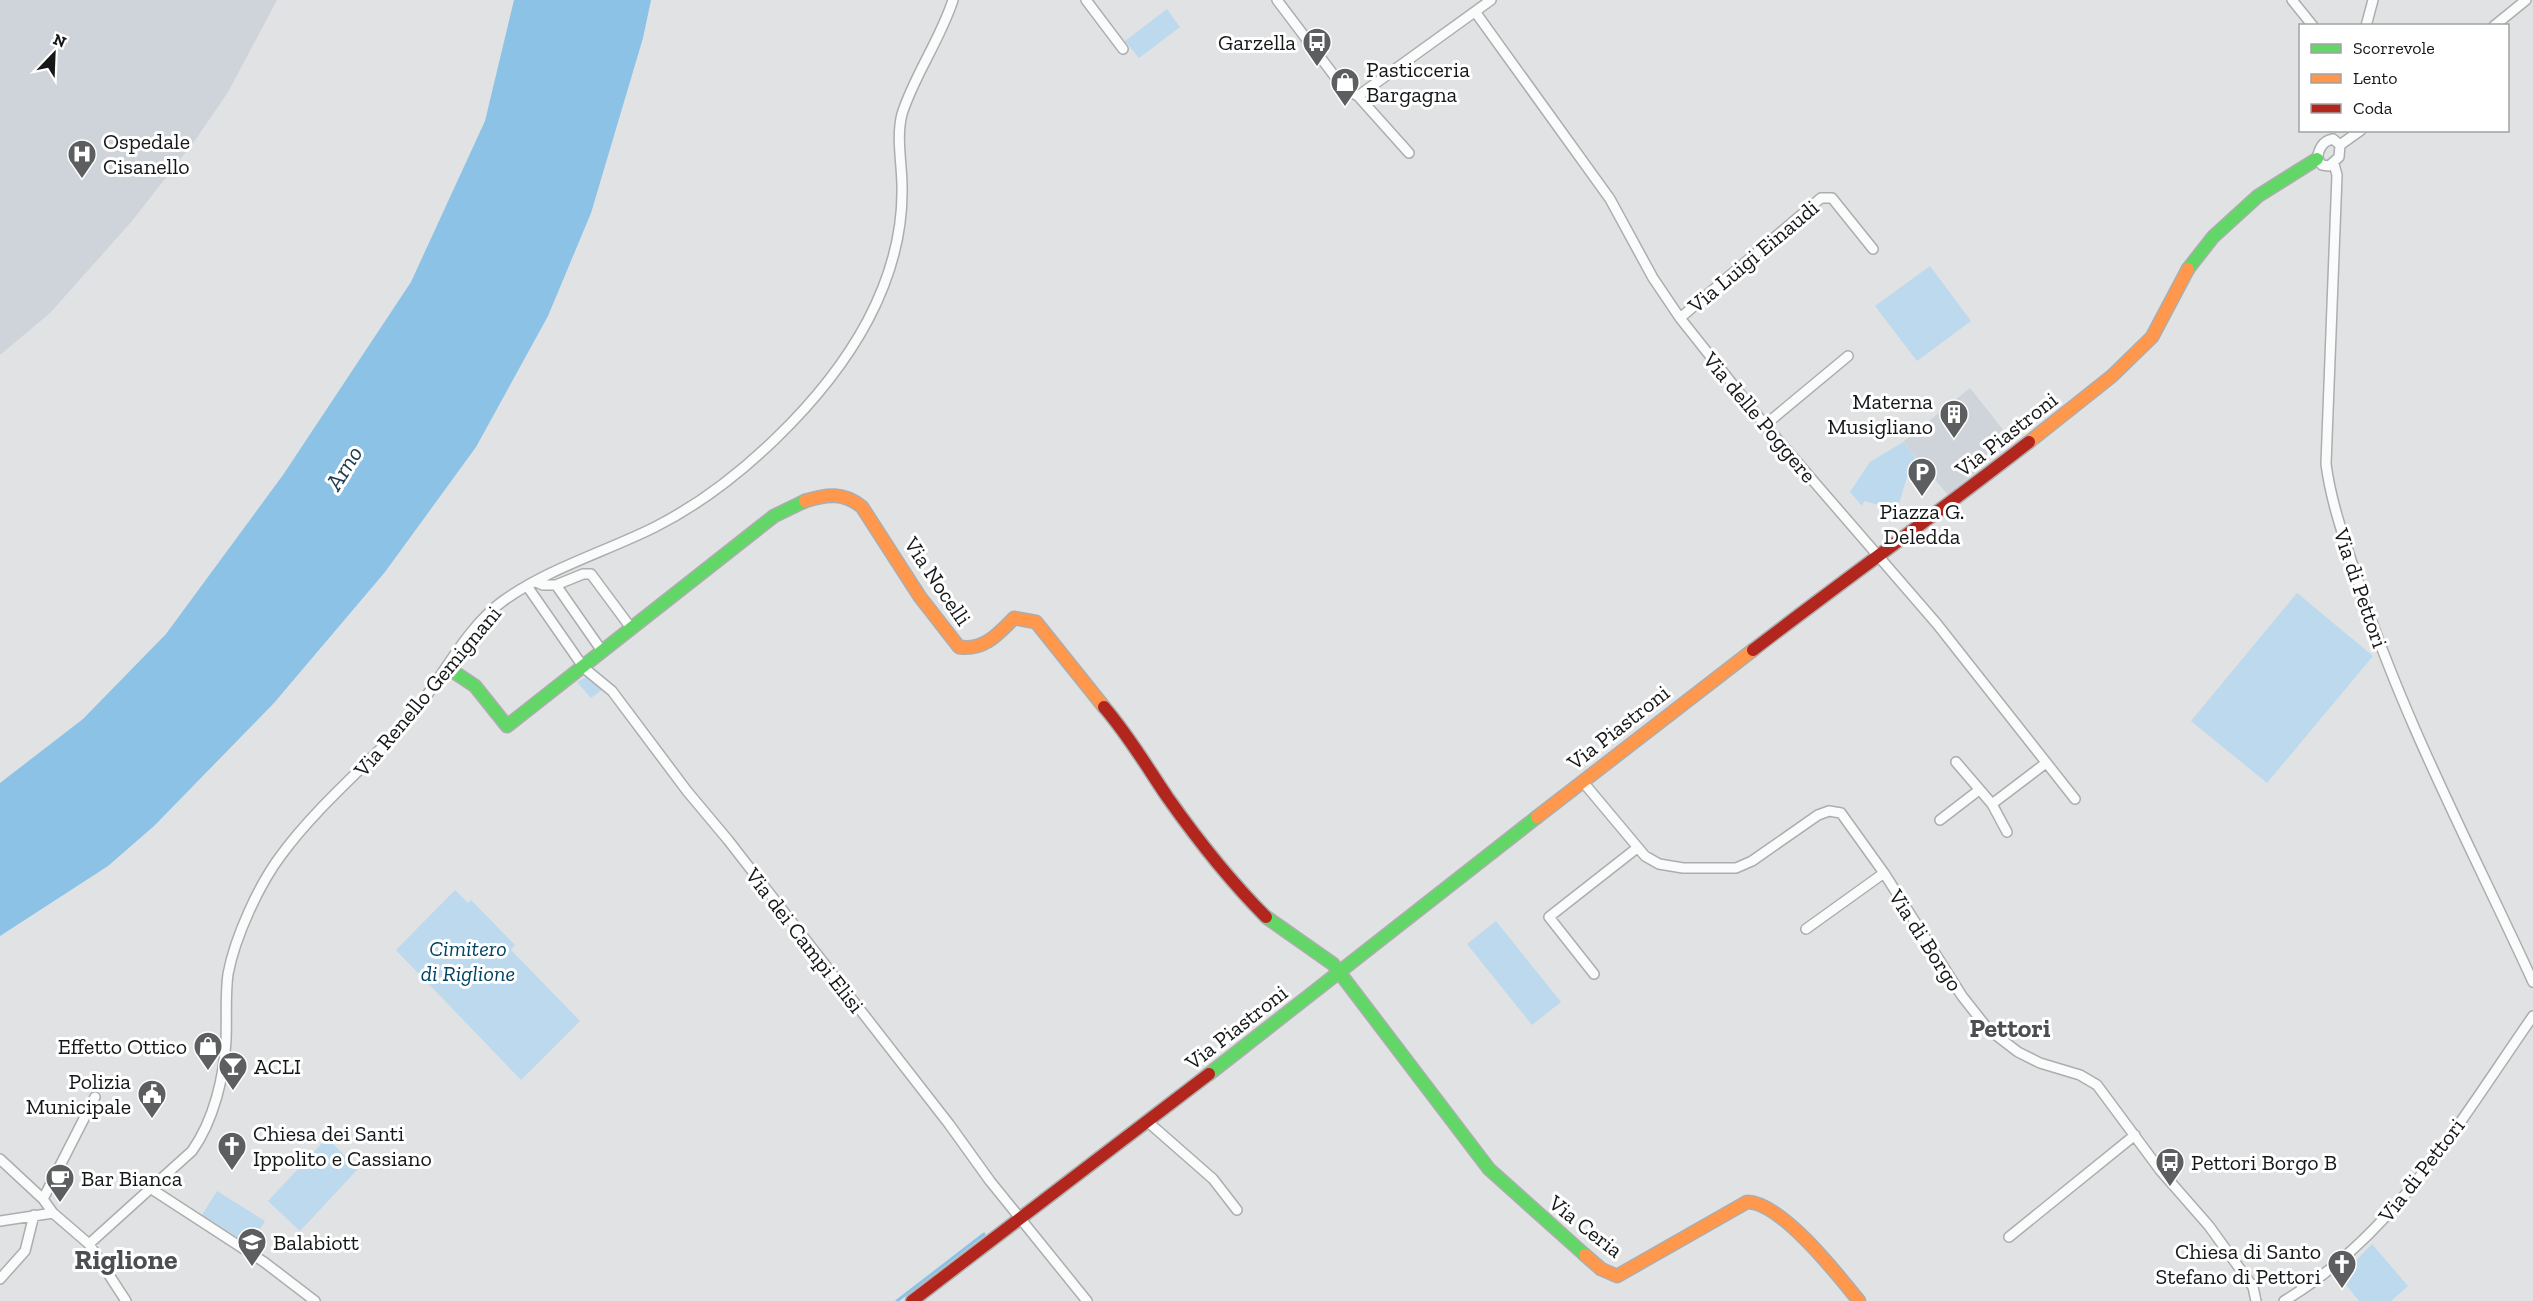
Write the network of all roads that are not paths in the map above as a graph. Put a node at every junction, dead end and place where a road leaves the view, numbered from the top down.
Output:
1 (953, 0) edge
2 (1086, 0) edge
3 (1277, 0) edge
4 (1491, 0) edge
5 (2292, 0) edge
6 (2373, 0) edge
7 (2526, 0) edge
8 (1476, 13) junction
9 (2311, 24) edge
10 (2367, 24) edge
11 (2496, 24) edge
12 (1123, 49) dead end
13 (1358, 96) junction
14 (2350, 134) edge
15 (2336, 138) edge
16 (1409, 153) dead end
17 (2317, 159) junction
18 (2334, 164) junction
19 (1873, 249) dead end
20 (1680, 318) junction
21 (1848, 356) dead end
22 (1765, 425) junction
23 (1878, 555) junction
24 (531, 584) junction
25 (556, 585) junction
26 (631, 628) junction
27 (602, 651) junction
28 (448, 668) junction
29 (584, 668) junction
30 (1956, 762) dead end
31 (2046, 763) junction
32 (1583, 782) junction
33 (1979, 790) junction
34 (2075, 799) dead end
35 (1992, 804) junction
36 (1940, 820) dead end
37 (2007, 832) dead end
38 (1637, 848) junction
39 (1884, 873) junction
40 (1806, 929) dead end
41 (1340, 972) junction
42 (1594, 974) dead end
43 (2533, 982) edge
44 (2533, 1016) edge
45 (95, 1097) dead end
46 (1149, 1122) junction
47 (2135, 1135) junction
48 (0, 1158) edge
49 (150, 1188) junction
50 (43, 1199) junction
51 (1237, 1210) dead end
52 (53, 1213) junction
53 (34, 1215) junction
54 (1019, 1217) junction
55 (0, 1221) edge
56 (2009, 1237) dead end
57 (89, 1244) junction
58 (0, 1279) edge
59 (2258, 1300) edge
60 (126, 1301) edge
61 (315, 1301) edge
62 (912, 1301) edge
63 (1087, 1301) edge
64 (1859, 1301) edge
65 (2284, 1301) edge

1 - 24 street, Via Renello Gemignani
2 - 12 street
3 - 13 street
4 - 8 street
5 - 9 street
6 - 10 street
7 - 11 street
8 - 13 street
8 - 20 street, Via delle Poggere
13 - 16 street
14 - 15 street
15 - 17 street
15 - 18 street
17 - 18 street
17 - 23 street, Via Piastroni
18 - 43 street, Via di Pettori
19 - 20 street, Via Luigi Einaudi
20 - 22 street, Via delle Poggere
21 - 22 street
22 - 23 street, Via delle Poggere
23 - 31 street, Via delle Poggere
23 - 32 street, Via Piastroni
24 - 25 street
24 - 28 street, Via Renello Gemignani
24 - 29 street
25 - 26 street
25 - 27 street
26 - 27 street, Via Nocelli
26 - 41 street, Via Nocelli
27 - 29 street, Via Nocelli
28 - 29 street, Via Nocelli
28 - 49 street, Via Renello Gemignani
29 - 54 street, Via dei Campi Elisi
30 - 33 street
31 - 34 street, Via delle Poggere
31 - 35 street
32 - 38 street, Via di Borgo
32 - 41 street, Via Piastroni
33 - 35 street
33 - 36 street
35 - 37 street
38 - 39 street, Via di Borgo
38 - 42 street
39 - 40 street
39 - 47 street, Via di Borgo
41 - 46 street, Via Piastroni
41 - 64 street, Via Ceria
44 - 65 street, Via di Pettori
45 - 50 street
46 - 51 street
46 - 54 street, Via Piastroni
47 - 56 street
47 - 59 street, Via di Borgo
48 - 50 street
49 - 57 street, Via Renello Gemignani
49 - 61 street
50 - 52 street
52 - 53 street
52 - 57 street
53 - 55 street
53 - 58 street
54 - 62 street, Via Piastroni
54 - 63 street, Via dei Campi Elisi
57 - 60 street

